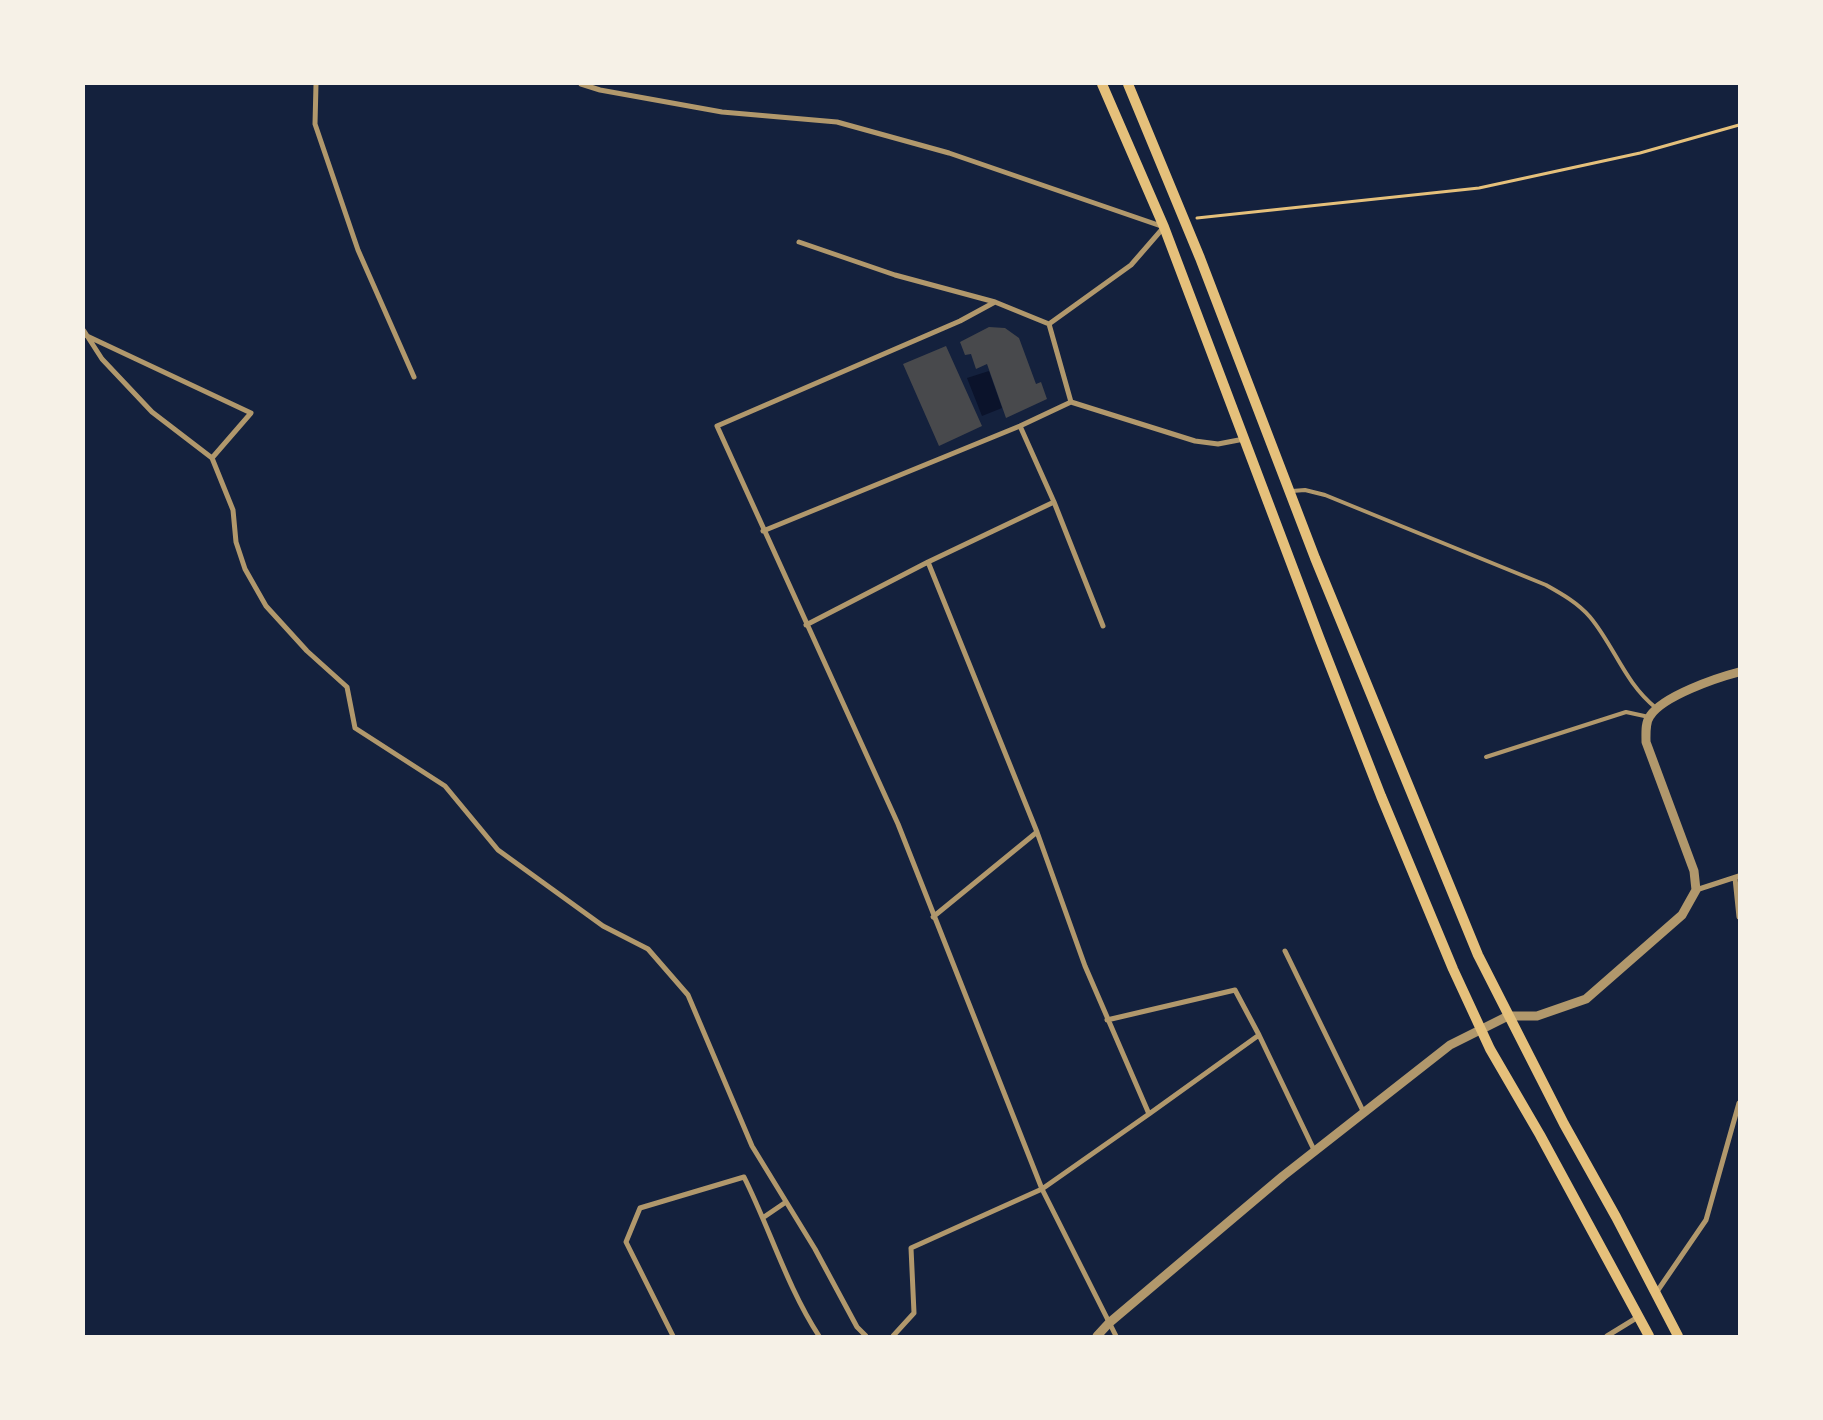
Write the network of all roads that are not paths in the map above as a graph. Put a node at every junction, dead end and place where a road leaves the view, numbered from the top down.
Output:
1 (316, 84) edge
2 (581, 84) edge
3 (1102, 84) edge
4 (1128, 84) edge
5 (1164, 227) junction
6 (799, 242) dead end
7 (995, 302) junction
8 (1049, 324) junction
9 (85, 333) edge
10 (414, 377) dead end
11 (1072, 402) junction
12 (1020, 426) junction
13 (1244, 439) junction
14 (212, 458) junction
15 (1290, 492) junction
16 (1054, 502) junction
17 (763, 531) junction
18 (928, 562) junction
19 (806, 625) junction
20 (1103, 626) dead end
21 (1739, 672) edge
22 (1656, 709) junction
23 (1649, 716) junction
24 (1486, 757) dead end
25 (1037, 832) junction
26 (1737, 877) edge
27 (1696, 890) junction
28 (933, 917) junction
29 (1739, 917) edge
30 (1285, 951) dead end
31 (1508, 1016) junction
32 (1107, 1020) junction
33 (1480, 1030) junction
34 (1259, 1035) junction
35 (1739, 1103) edge
36 (1364, 1113) junction
37 (1149, 1114) junction
38 (1315, 1152) junction
39 (1042, 1189) junction
40 (786, 1202) junction
41 (764, 1216) junction
42 (1656, 1294) junction
43 (1638, 1317) junction
44 (1110, 1323) junction
45 (673, 1336) edge
46 (819, 1336) edge
47 (866, 1336) edge
48 (893, 1336) edge
49 (1097, 1336) edge
50 (1116, 1336) edge
51 (1607, 1336) edge
52 (1649, 1336) edge
53 (1678, 1336) edge

1 - 10 street
2 - 5 street
3 - 5 main road
4 - 15 main road
5 - 8 street
5 - 13 main road
6 - 7 street
7 - 8 street
7 - 17 street
8 - 11 street
9 - 14 street
9 - 14 street
11 - 12 street
11 - 13 street
12 - 16 street
12 - 17 street
13 - 33 main road
14 - 40 street
15 - 22 lane
15 - 31 main road
16 - 18 street
16 - 20 street
17 - 19 street
18 - 19 street
18 - 25 street
19 - 28 street
21 - 22 street
22 - 23 street
23 - 24 lane
23 - 27 street
25 - 28 street
25 - 32 street
26 - 27 street
26 - 29 street
27 - 31 street
28 - 39 street
30 - 36 street
31 - 33 street
31 - 42 main road
32 - 34 street
32 - 37 street
33 - 36 street
33 - 43 main road
34 - 37 street
34 - 38 street
35 - 42 street
36 - 38 street
37 - 39 street
38 - 44 street
39 - 44 street
39 - 48 street
40 - 41 street
40 - 47 street
41 - 45 street
41 - 46 street
42 - 53 main road
43 - 51 street
43 - 52 main road
44 - 49 street
44 - 50 street

